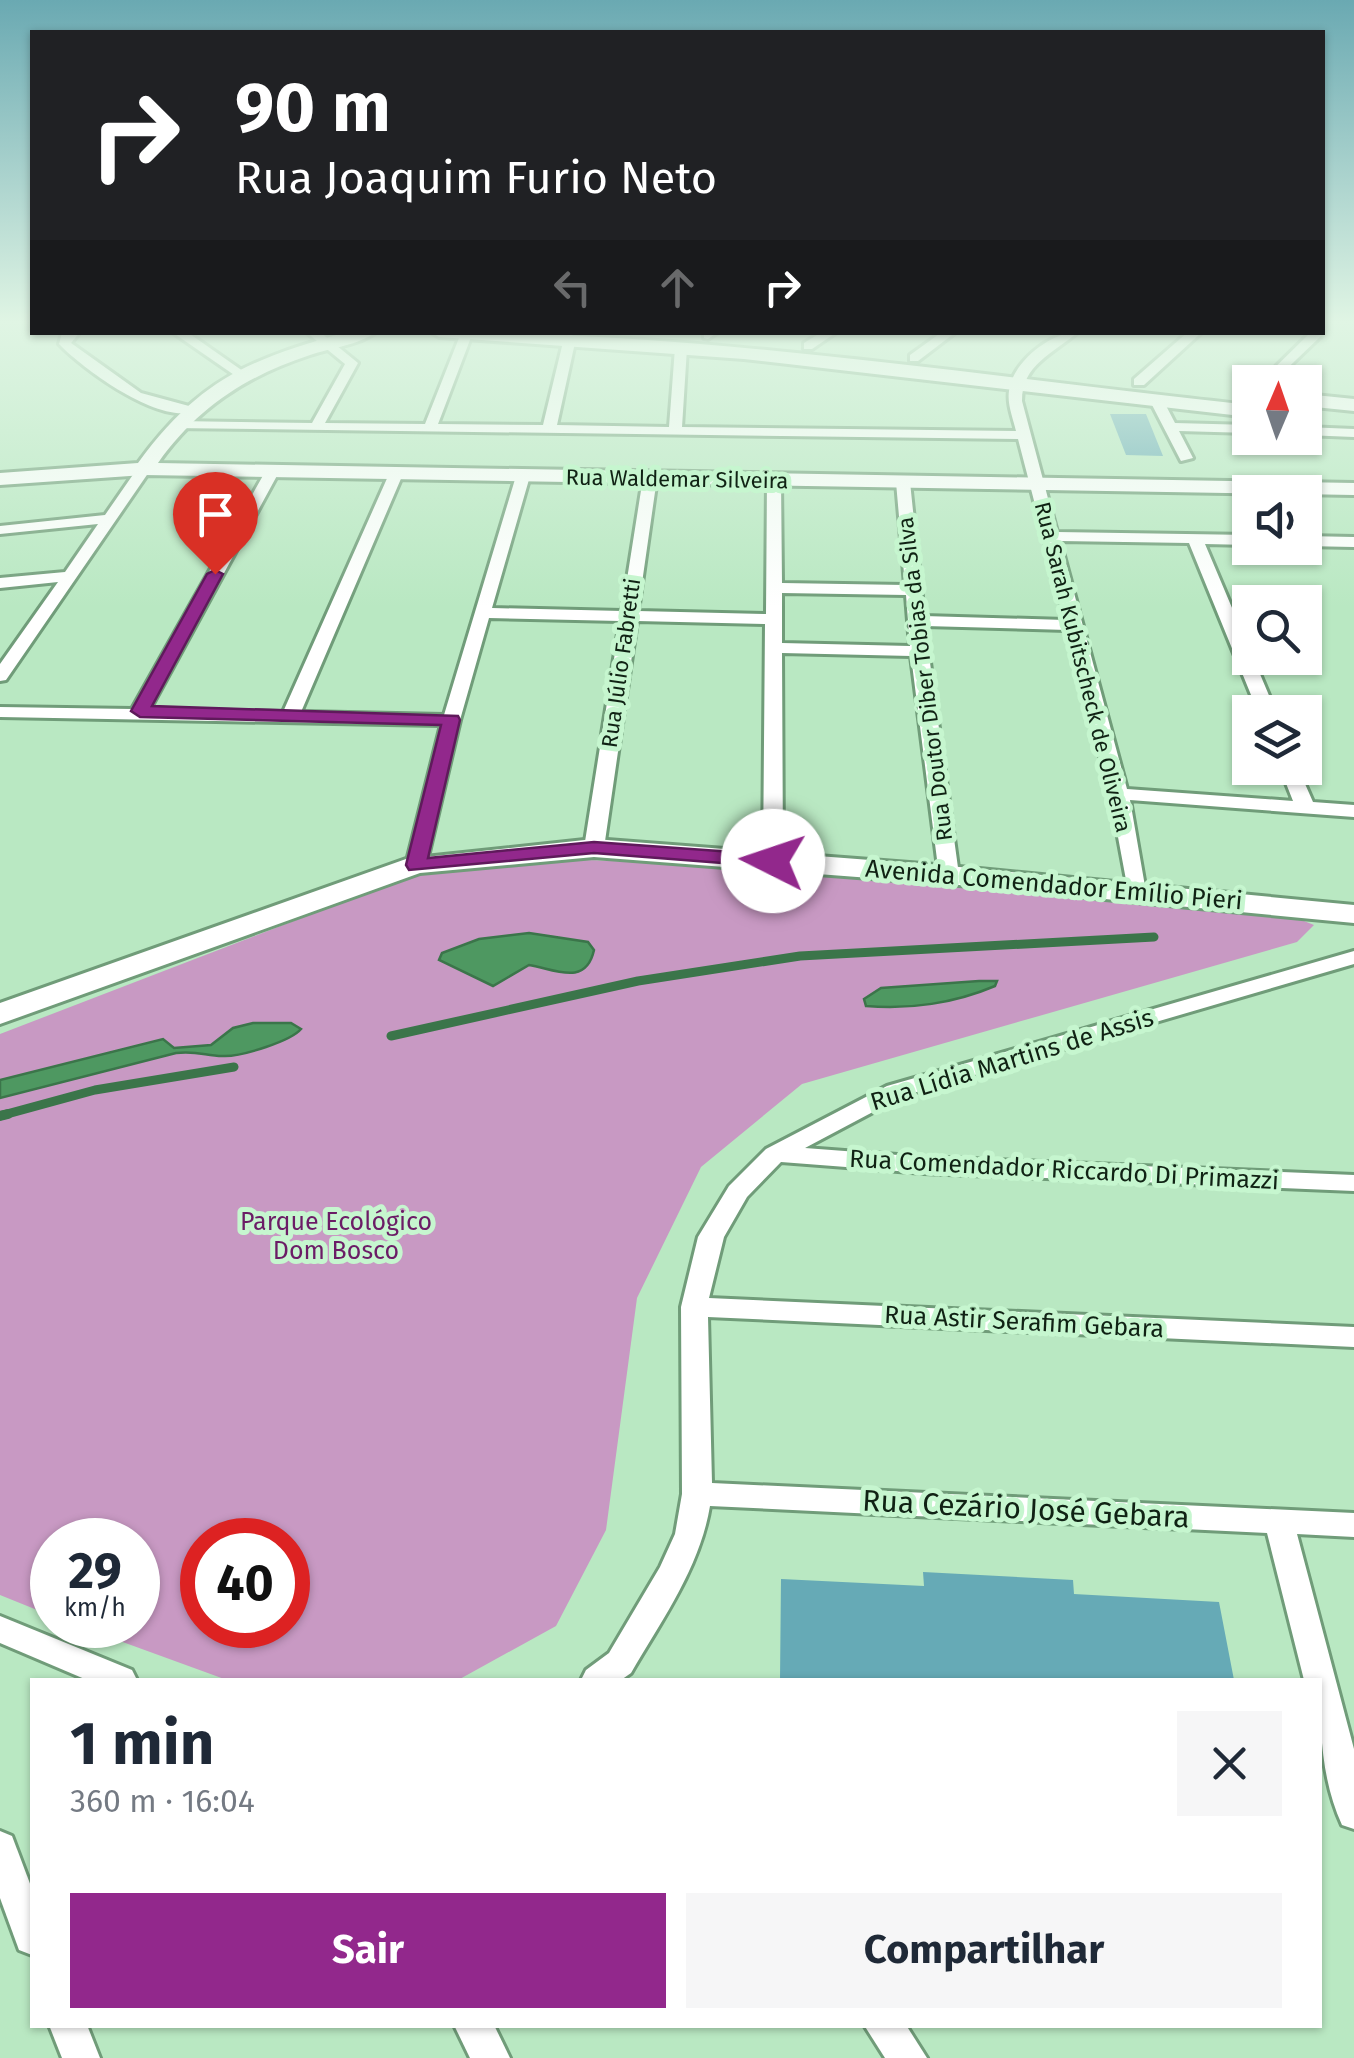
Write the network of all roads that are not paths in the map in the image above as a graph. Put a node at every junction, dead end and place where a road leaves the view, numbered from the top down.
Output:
1 (187, 415) edge
2 (323, 415) edge
3 (435, 415) edge
4 (552, 415) edge
5 (676, 415) edge
6 (1020, 415) edge
7 (1165, 415) edge
8 (1322, 417) edge
9 (1354, 420) edge
10 (177, 424) junction
11 (317, 426) junction
12 (430, 428) junction
13 (1172, 428) junction
14 (549, 429) junction
15 (1232, 429) edge
16 (675, 431) junction
17 (1322, 432) edge
18 (1354, 433) edge
19 (1021, 435) junction
20 (1186, 458) dead end
21 (144, 469) junction
22 (272, 472) junction
23 (396, 474) junction
24 (523, 476) junction
25 (650, 478) junction
26 (0, 479) edge
27 (774, 480) junction
28 (903, 482) junction
29 (1036, 484) junction
30 (1354, 489) edge
31 (106, 519) junction
32 (0, 530) edge
33 (1049, 536) junction
34 (1196, 539) junction
35 (1232, 540) edge
36 (1322, 541) edge
37 (1354, 542) edge
38 (68, 576) junction
39 (0, 584) edge
40 (774, 588) junction
41 (913, 590) junction
42 (485, 613) junction
43 (627, 616) junction
44 (774, 619) junction
45 (917, 621) junction
46 (1073, 625) junction
47 (24, 639) junction
48 (0, 642) edge
49 (773, 648) junction
50 (919, 651) junction
51 (0, 676) edge
52 (1259, 695) edge
53 (140, 711) junction
54 (0, 712) edge
55 (291, 714) junction
56 (451, 720) junction
57 (1296, 785) edge
58 (1120, 794) junction
59 (1306, 808) junction
60 (1354, 811) edge
61 (594, 848) junction
62 (773, 861) junction
63 (416, 865) junction
64 (949, 875) junction
65 (1136, 892) junction
66 (1354, 914) edge
67 (1354, 957) edge
68 (0, 1014) edge
69 (775, 1154) junction
70 (1354, 1183) edge
71 (694, 1307) junction
72 (1354, 1337) edge
73 (697, 1494) junction
74 (1279, 1522) junction
75 (1354, 1525) edge
76 (0, 1629) edge
77 (616, 1674) edge
78 (116, 1678) edge
79 (1348, 1757) edge
80 (1354, 1814) edge
81 (0, 1846) edge
82 (30, 1932) edge
83 (69, 2028) edge
84 (475, 2028) edge
85 (886, 2028) edge
86 (82, 2058) edge
87 (491, 2058) edge
88 (908, 2058) edge

1 - 10 street
2 - 11 street
3 - 12 street
4 - 14 street
5 - 16 street
6 - 19 street, Rua Sarah Kubitscheck de Oliveira
7 - 13 street
8 - 9 street
10 - 11 street
10 - 21 street
11 - 12 street
12 - 14 street
13 - 15 street
13 - 20 street
14 - 16 street
16 - 19 street
17 - 18 street
19 - 29 street, Rua Sarah Kubitscheck de Oliveira
21 - 22 street, Rua Waldemar Silveira
21 - 26 street, Rua Waldemar Silveira
21 - 31 street
22 - 23 street, Rua Waldemar Silveira
22 - 53 street
23 - 24 street, Rua Waldemar Silveira
23 - 55 street
24 - 25 street, Rua Waldemar Silveira
24 - 42 street
25 - 27 street, Rua Waldemar Silveira
25 - 43 street, Rua Júlio Fabretti
27 - 28 street, Rua Waldemar Silveira
27 - 40 street
28 - 29 street, Rua Waldemar Silveira
28 - 41 street, Rua Doutor Diber Tobias da Silva
29 - 30 street, Rua Waldemar Silveira
29 - 33 street, Rua Sarah Kubitscheck de Oliveira
31 - 32 street
31 - 38 street
33 - 34 street
33 - 46 street, Rua Sarah Kubitscheck de Oliveira
34 - 35 street
34 - 52 street
36 - 37 street
38 - 39 street
38 - 47 street
40 - 41 street
40 - 44 street
41 - 45 street, Rua Doutor Diber Tobias da Silva
42 - 43 street
42 - 56 street
43 - 44 street
43 - 61 street, Rua Júlio Fabretti
44 - 49 street
45 - 46 street
45 - 50 street, Rua Doutor Diber Tobias da Silva
46 - 58 street, Rua Sarah Kubitscheck de Oliveira
47 - 48 street
47 - 51 street
49 - 50 street
49 - 62 street
50 - 64 street, Rua Doutor Diber Tobias da Silva
53 - 54 street
53 - 55 street
55 - 56 street
56 - 63 street
57 - 59 street
58 - 59 street
58 - 65 street, Rua Sarah Kubitscheck de Oliveira
59 - 60 street
61 - 62 street, Avenida Comendador Emílio Pieri
61 - 63 street, Avenida Comendador Emílio Pieri
62 - 64 street, Avenida Comendador Emílio Pieri
63 - 68 street, Avenida Comendador Emílio Pieri
64 - 65 street, Avenida Comendador Emílio Pieri
65 - 66 street, Avenida Comendador Emílio Pieri
67 - 69 street, Rua Lídia Martins de Assis
69 - 70 street, Rua Comendador Riccardo Di Primazzi
69 - 71 street, Rua Lídia Martins de Assis
71 - 72 street, Rua Astir Serafim Gebara
71 - 73 street, Rua Lídia Martins de Assis
73 - 74 street, Rua Cezário José Gebara
73 - 77 street, Rua Lídia Martins de Assis
74 - 75 street, Rua Cezário José Gebara
74 - 79 street
76 - 78 street
79 - 80 street
81 - 82 street
83 - 86 street
84 - 87 street
85 - 88 street

